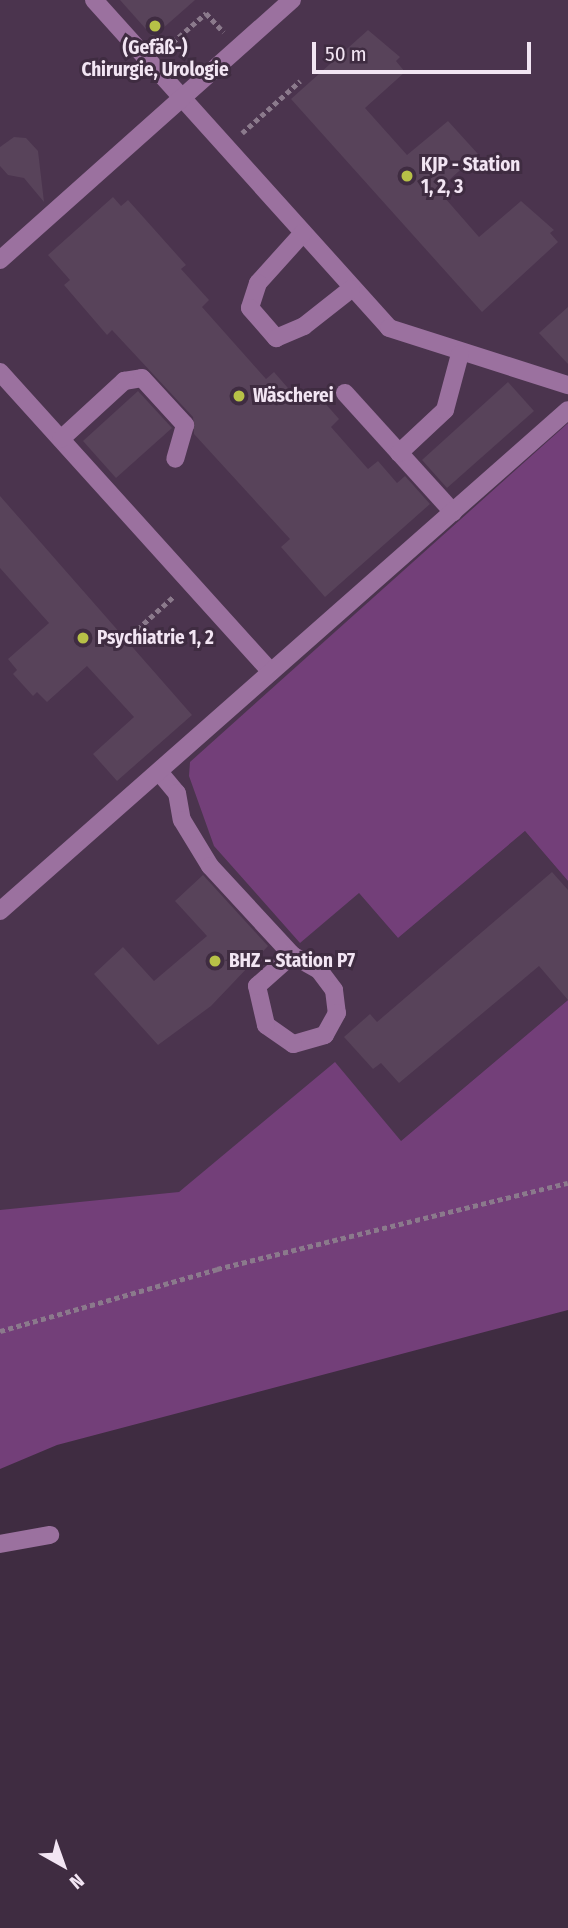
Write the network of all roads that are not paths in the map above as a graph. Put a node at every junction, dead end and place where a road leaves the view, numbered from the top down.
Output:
1 (94, 0) edge
2 (292, 0) edge
3 (183, 100) junction
4 (303, 233) junction
5 (0, 260) edge
6 (351, 289) junction
7 (460, 354) junction
8 (0, 372) edge
9 (568, 385) edge
10 (345, 393) dead end
11 (568, 410) edge
12 (61, 439) junction
13 (399, 453) junction
14 (175, 459) dead end
15 (453, 512) junction
16 (271, 672) junction
17 (160, 773) junction
18 (0, 911) edge
19 (292, 955) junction
20 (50, 1535) dead end
21 (0, 1544) edge

1 - 3 lane
2 - 3 lane
3 - 4 lane
3 - 5 lane
4 - 6 lane
4 - 6 lane
6 - 7 lane
7 - 9 lane
7 - 13 lane
8 - 12 lane
10 - 13 lane
11 - 15 lane
12 - 14 lane
12 - 16 lane
13 - 15 lane
15 - 16 lane
16 - 17 lane
17 - 18 lane
17 - 19 lane
19 - 19 lane
20 - 21 lane

